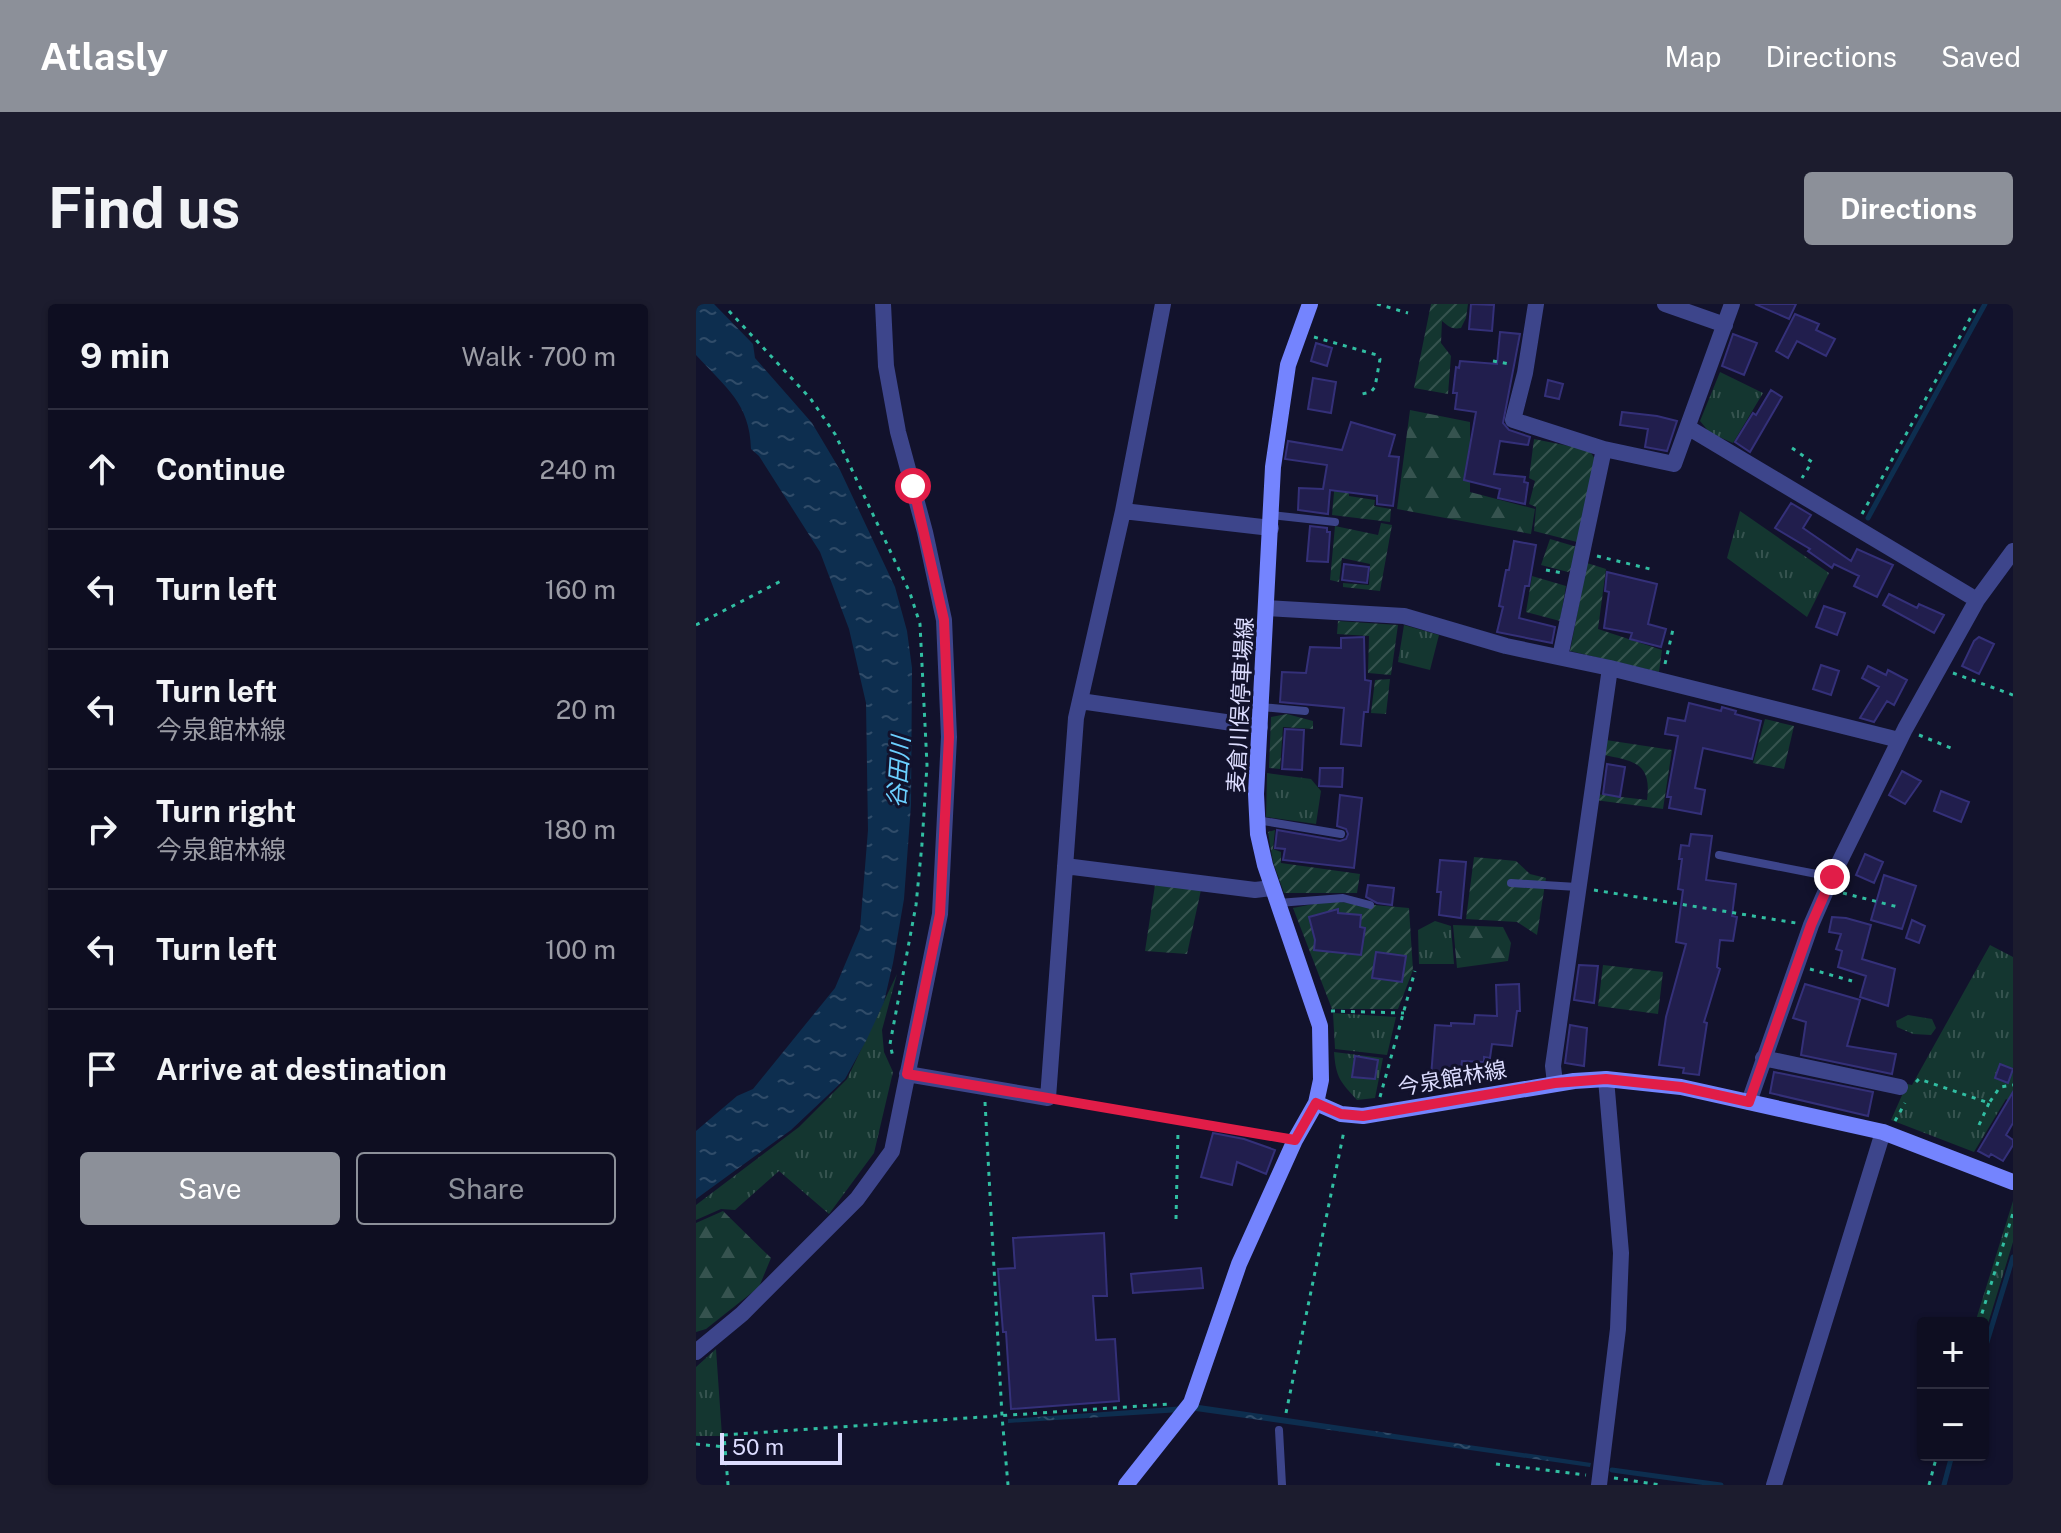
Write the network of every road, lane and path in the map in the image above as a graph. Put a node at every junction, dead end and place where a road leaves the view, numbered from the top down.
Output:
1 (883, 304) edge
2 (1163, 304) edge
3 (1310, 304) edge
4 (1377, 304) edge
5 (1536, 304) edge
6 (1665, 304) edge
7 (1732, 304) edge
8 (1978, 304) edge
9 (729, 311) dead end
10 (1408, 313) dead end
11 (1725, 325) junction
12 (1310, 336) dead end
13 (1362, 394) dead end
14 (1689, 428) junction
15 (1792, 448) dead end
16 (1604, 449) junction
17 (1794, 492) junction
18 (1123, 511) junction
19 (1271, 521) junction
20 (1335, 522) dead end
21 (1854, 528) junction
22 (2013, 551) edge
23 (1582, 552) junction
24 (1650, 569) dead end
25 (781, 581) dead end
26 (1977, 600) junction
27 (1267, 608) junction
28 (696, 625) edge
29 (1674, 625) dead end
30 (1560, 657) junction
31 (1610, 668) junction
32 (1939, 668) junction
33 (1662, 681) junction
34 (2013, 695) edge
35 (1080, 701) junction
36 (1261, 707) junction
37 (1305, 711) dead end
38 (1260, 727) junction
39 (1902, 735) junction
40 (1956, 750) dead end
41 (1257, 820) junction
42 (1341, 834) dead end
43 (1719, 855) dead end
44 (1065, 866) junction
45 (1511, 883) dead end
46 (1830, 883) junction
47 (1577, 887) junction
48 (1275, 896) junction
49 (1370, 905) dead end
50 (1898, 907) dead end
51 (1811, 925) junction
52 (1797, 966) junction
53 (1415, 971) dead end
54 (1852, 981) dead end
55 (1329, 1011) dead end
56 (1404, 1013) junction
57 (1763, 1058) junction
58 (907, 1074) junction
59 (1606, 1079) junction
60 (1555, 1083) junction
61 (2013, 1085) edge
62 (985, 1087) junction
63 (1906, 1093) junction
64 (1048, 1098) junction
65 (1379, 1101) dead end
66 (1749, 1102) junction
67 (1316, 1103) junction
68 (1989, 1103) junction
69 (1179, 1120) junction
70 (1979, 1125) dead end
71 (1345, 1127) dead end
72 (1888, 1128) junction
73 (1295, 1140) junction
74 (2013, 1181) edge
75 (2013, 1213) edge
76 (1176, 1219) dead end
77 (1981, 1317) edge
78 (696, 1352) edge
79 (1191, 1403) junction
80 (1286, 1413) dead end
81 (1002, 1416) junction
82 (1279, 1430) dead end
83 (696, 1444) edge
84 (725, 1447) junction
85 (1935, 1461) edge
86 (1496, 1464) dead end
87 (1600, 1481) edge
88 (728, 1485) edge
89 (1008, 1485) edge
90 (1126, 1485) edge
91 (1282, 1485) edge
92 (1661, 1485) edge
93 (1774, 1485) edge
94 (1929, 1485) edge

1 - 58 street
2 - 18 street
3 - 19 main road, 麦倉川俣停車場線
4 - 10 path
5 - 16 street
6 - 11 street
7 - 11 street
8 - 21 path
9 - 58 path
11 - 14 street
12 - 13 path
14 - 16 street
14 - 17 street
15 - 17 path
16 - 23 street
17 - 21 street
18 - 19 street
18 - 35 street
19 - 20 lane
19 - 27 main road, 麦倉川俣停車場線
21 - 26 street
22 - 26 street
23 - 24 path
23 - 30 street
25 - 28 path
26 - 32 street
27 - 30 street
27 - 36 main road, 麦倉川俣停車場線
29 - 33 path
30 - 31 street
31 - 33 street
31 - 47 street
32 - 34 path
32 - 39 street
33 - 39 street
35 - 38 street
35 - 44 street
36 - 37 lane
36 - 38 main road, 麦倉川俣停車場線
38 - 41 main road, 麦倉川俣停車場線
39 - 40 path
39 - 46 street
41 - 42 lane
41 - 48 main road, 麦倉川俣停車場線
43 - 46 lane
44 - 48 street
44 - 64 street
45 - 47 lane
46 - 50 path
46 - 51 street
47 - 51 path
47 - 60 street
48 - 49 lane
48 - 67 main road, 麦倉川俣停車場線
51 - 52 street
52 - 54 path
52 - 57 street
53 - 56 path
55 - 56 path
56 - 65 path
57 - 63 street
57 - 66 street
58 - 62 street
58 - 78 street
59 - 60 main road, 今泉館林線
59 - 66 main road, 今泉館林線
59 - 87 street
60 - 67 main road, 今泉館林線
61 - 68 path
62 - 64 street
62 - 81 path
63 - 68 path
63 - 72 path
64 - 69 lane
66 - 72 main road, 今泉館林線
67 - 73 main road
68 - 70 path
69 - 73 lane
69 - 76 path
71 - 80 path
72 - 74 main road, 今泉館林線
72 - 93 street
73 - 79 main road
75 - 77 path
79 - 81 path
79 - 90 main road
81 - 84 path
81 - 89 path
82 - 91 lane
83 - 84 path
84 - 88 path
85 - 94 path
86 - 87 path
87 - 92 path

